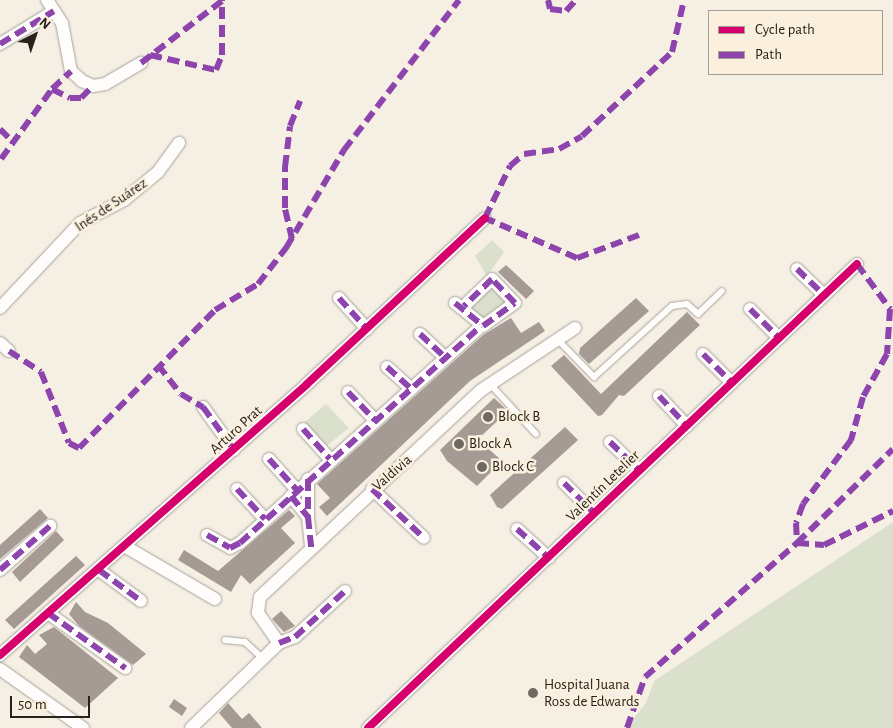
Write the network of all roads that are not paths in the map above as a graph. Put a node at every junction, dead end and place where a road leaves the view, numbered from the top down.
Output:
1 (51, 5) edge
2 (0, 44) edge
3 (141, 64) dead end
4 (179, 143) dead end
5 (485, 218) dead end
6 (856, 264) dead end
7 (797, 269) dead end
8 (722, 291) dead end
9 (824, 295) junction
10 (339, 298) dead end
11 (0, 308) edge
12 (750, 310) dead end
13 (480, 326) junction
14 (575, 328) dead end
15 (367, 329) junction
16 (420, 334) dead end
17 (779, 338) junction
18 (558, 340) junction
19 (703, 354) dead end
20 (444, 356) junction
21 (387, 367) dead end
22 (732, 383) junction
23 (490, 384) junction
24 (410, 388) junction
25 (348, 392) dead end
26 (658, 396) dead end
27 (203, 407) dead end
28 (375, 420) junction
29 (687, 426) junction
30 (303, 428) dead end
31 (536, 434) dead end
32 (610, 442) dead end
33 (234, 450) junction
34 (269, 459) dead end
35 (330, 459) junction
36 (639, 470) junction
37 (308, 479) junction
38 (564, 483) dead end
39 (237, 489) dead end
40 (372, 489) junction
41 (294, 493) junction
42 (594, 513) junction
43 (308, 517) junction
44 (265, 519) junction
45 (50, 526) dead end
46 (517, 529) dead end
47 (207, 535) dead end
48 (424, 538) dead end
49 (126, 547) junction
50 (311, 548) junction
51 (548, 558) junction
52 (0, 570) edge
53 (99, 570) junction
54 (345, 590) dead end
55 (215, 599) dead end
56 (141, 601) dead end
57 (48, 613) junction
58 (225, 640) dead end
59 (279, 643) junction
60 (0, 655) edge
61 (264, 660) junction
62 (125, 668) dead end
63 (0, 669) edge
64 (83, 728) edge
65 (191, 728) edge
66 (368, 728) edge

1 - 2 street
1 - 3 street
4 - 11 street, Inés de Suárez
5 - 15 street, Arturo Prat
6 - 9 street, Valentín Letelier
7 - 9 street
8 - 18 lane
9 - 17 street, Valentín Letelier
10 - 15 street
12 - 17 street
13 - 13 street
13 - 20 street
14 - 18 street, Valdivia
15 - 33 street, Arturo Prat
16 - 20 street
17 - 22 street, Valentín Letelier
18 - 23 street, Valdivia
19 - 22 street
20 - 24 street
21 - 24 street
22 - 29 street, Valentín Letelier
23 - 31 lane
23 - 40 street, Valdivia
24 - 28 street
25 - 28 street
26 - 29 street
27 - 33 street, Arturo Prat
28 - 35 street
29 - 36 street, Valentín Letelier
30 - 35 street
32 - 36 street
33 - 49 street, Arturo Prat
34 - 41 street
35 - 37 street
36 - 42 street, Valentín Letelier
37 - 41 street
37 - 43 street
38 - 42 street
39 - 44 street
40 - 48 street
40 - 50 street, Valdivia
41 - 43 street
41 - 44 street
42 - 51 street, Valentín Letelier
43 - 50 street
44 - 47 street
45 - 52 street
46 - 51 street
49 - 53 street, Arturo Prat
49 - 55 street
50 - 59 street, Valdivia
51 - 66 street, Valentín Letelier
53 - 56 street
53 - 57 street, Arturo Prat
54 - 59 street
57 - 60 street, Arturo Prat
57 - 62 street
58 - 61 lane
59 - 61 street
61 - 65 street
63 - 64 street

